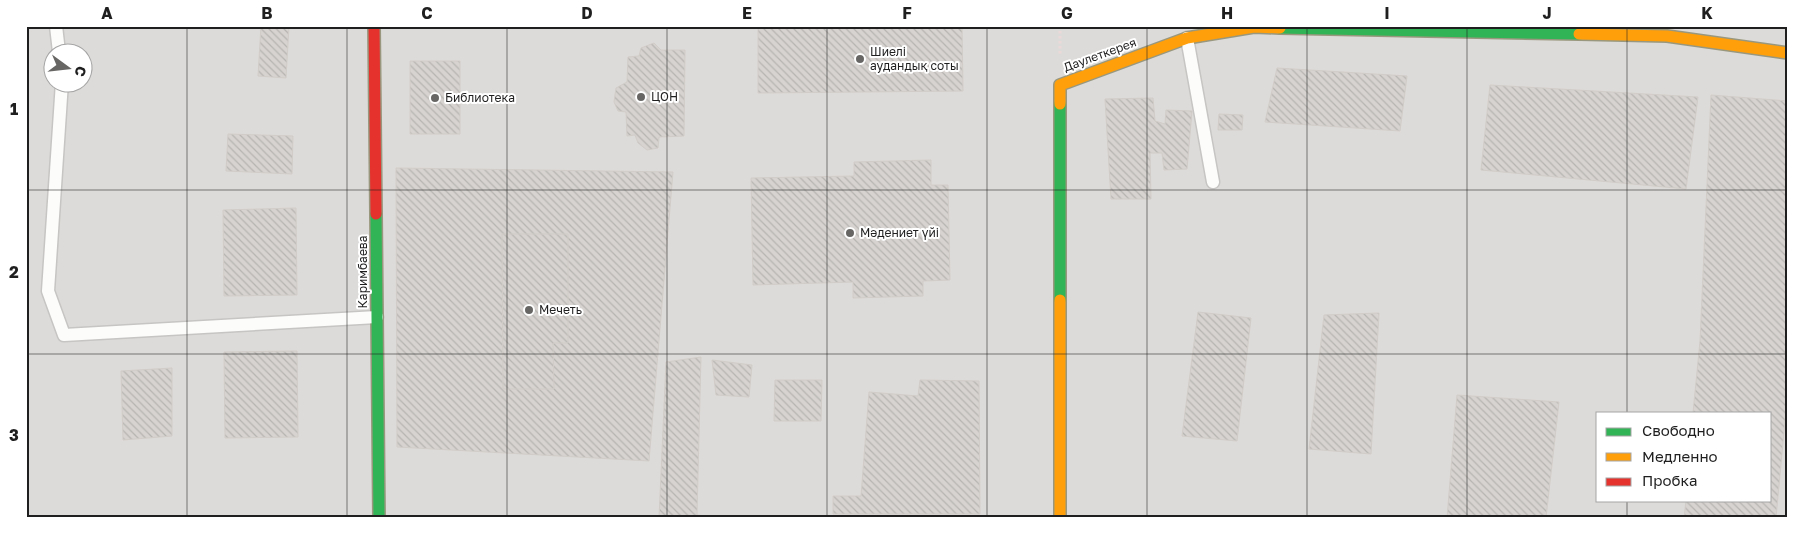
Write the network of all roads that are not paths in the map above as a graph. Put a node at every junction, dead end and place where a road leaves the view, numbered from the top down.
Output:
1 (56, 26) edge
2 (374, 26) edge
3 (1187, 38) junction
4 (58, 42) edge
5 (1788, 54) edge
6 (61, 92) edge
7 (1213, 182) dead end
8 (377, 317) junction
9 (378, 518) edge
10 (1060, 518) edge

1 - 4 lane
2 - 8 street, Каримбаева
3 - 5 street, Даулеткерея
3 - 7 lane
3 - 10 street, Даулеткерея
6 - 8 lane
8 - 9 street, Каримбаева

